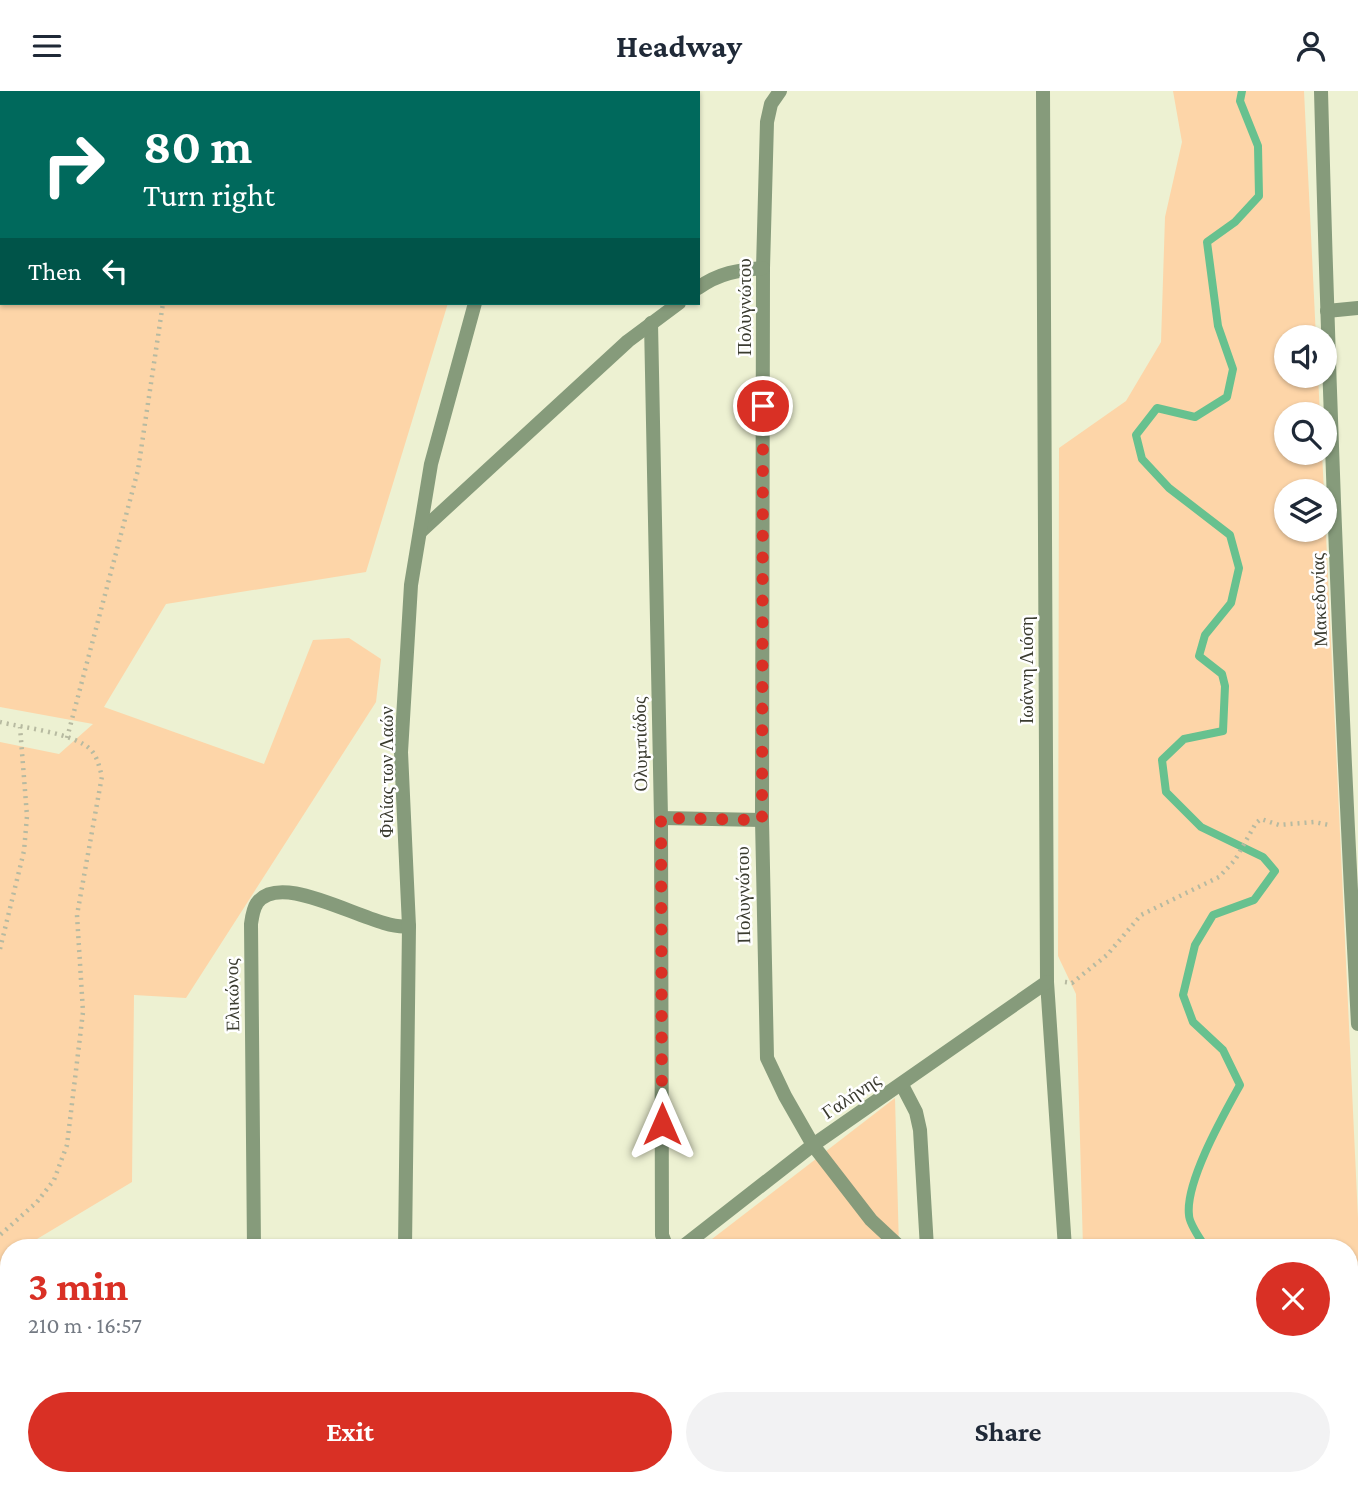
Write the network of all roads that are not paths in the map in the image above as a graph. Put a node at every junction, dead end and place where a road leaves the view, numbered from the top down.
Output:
1 (780, 91) edge
2 (1043, 91) edge
3 (1321, 91) edge
4 (763, 268) junction
5 (700, 287) edge
6 (474, 305) edge
7 (676, 305) edge
8 (1358, 308) edge
9 (1327, 311) junction
10 (651, 323) junction
11 (420, 532) junction
12 (661, 818) junction
13 (762, 820) junction
14 (1353, 828) edge
15 (409, 926) junction
16 (1047, 982) junction
17 (1358, 1024) edge
18 (902, 1085) junction
19 (814, 1145) junction
20 (254, 1239) edge
21 (405, 1239) edge
22 (664, 1239) edge
23 (693, 1239) edge
24 (891, 1239) edge
25 (926, 1239) edge
26 (1064, 1239) edge

1 - 4 street, Πολυγνώτου
2 - 16 street, Ιωάννη Λιόση
3 - 9 street, Μακεδονίας
4 - 5 street
4 - 13 street, Πολυγνώτου
6 - 11 street, Φιλίας των Λαών
7 - 10 street
8 - 9 street
9 - 14 street, Μακεδονίας
10 - 11 street
10 - 12 street, Ολυμπιάδος
11 - 15 street, Φιλίας των Λαών
12 - 13 street
12 - 22 street, Ολυμπιάδος
13 - 19 street, Πολυγνώτου
14 - 17 street, Μακεδονίας
15 - 20 street, Ελικώνος
15 - 21 street, Φιλίας των Λαών
16 - 18 street, Γαλήνης
16 - 26 street, Ιωάννη Λιόση
18 - 19 street, Γαλήνης
18 - 25 street
19 - 23 street, Γαλήνης
19 - 24 street, Πολυγνώτου

